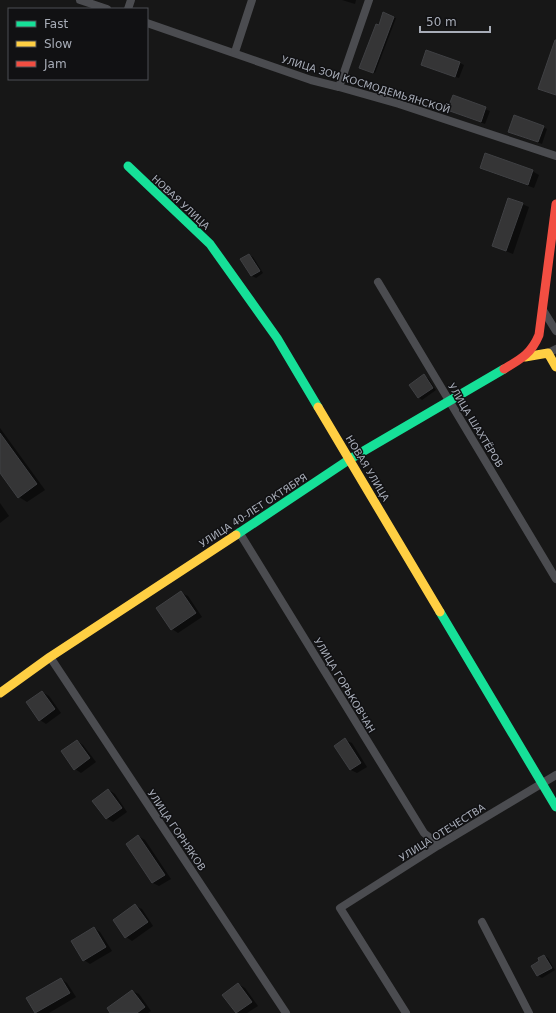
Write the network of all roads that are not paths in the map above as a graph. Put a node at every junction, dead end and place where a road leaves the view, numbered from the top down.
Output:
1 (80, 0) edge
2 (252, 0) edge
3 (369, 0) edge
4 (104, 8) edge
5 (148, 23) edge
6 (235, 52) junction
7 (339, 86) junction
8 (556, 156) edge
9 (128, 166) dead end
10 (556, 204) edge
11 (378, 282) dead end
12 (543, 310) junction
13 (556, 331) edge
14 (552, 351) edge
15 (525, 357) junction
16 (556, 367) edge
17 (450, 402) junction
18 (350, 460) junction
19 (239, 532) junction
20 (556, 579) edge
21 (50, 657) junction
22 (0, 693) edge
23 (556, 775) edge
24 (542, 783) junction
25 (556, 807) edge
26 (439, 845) junction
27 (482, 922) dead end
28 (285, 1012) edge
29 (406, 1013) edge
30 (529, 1013) edge

1 - 4 street
2 - 6 street
3 - 7 street
5 - 6 street, УЛИЦА ЗОИ КОСМОДЕМЬЯНСКОЙ
6 - 7 street, УЛИЦА ЗОИ КОСМОДЕМЬЯНСКОЙ
7 - 8 street, УЛИЦА ЗОИ КОСМОДЕМЬЯНСКОЙ
9 - 18 street, НОВАЯ УЛИЦА
10 - 12 street, УЛИЦА 40-ЛЕТ ОКТЯБРЯ
11 - 17 street, УЛИЦА ШАХТЁРОВ
12 - 13 street
12 - 15 street, УЛИЦА 40-ЛЕТ ОКТЯБРЯ
14 - 15 street, УЛИЦА 40-ЛЕТ ОКТЯБРЯ
14 - 16 street
15 - 17 street, УЛИЦА 40-ЛЕТ ОКТЯБРЯ
17 - 18 street, УЛИЦА 40-ЛЕТ ОКТЯБРЯ
17 - 20 street, УЛИЦА ШАХТЁРОВ
18 - 19 street, УЛИЦА 40-ЛЕТ ОКТЯБРЯ
18 - 24 street, НОВАЯ УЛИЦА
19 - 21 street, УЛИЦА 40-ЛЕТ ОКТЯБРЯ
19 - 26 street, УЛИЦА ГОРЬКОВЧАН
21 - 22 street, УЛИЦА 40-ЛЕТ ОКТЯБРЯ
21 - 28 street, УЛИЦА ГОРНЯКОВ
23 - 24 street, УЛИЦА ОТЕЧЕСТВА
24 - 25 street, НОВАЯ УЛИЦА
24 - 26 street, УЛИЦА ОТЕЧЕСТВА
26 - 29 street, УЛИЦА ОТЕЧЕСТВА
27 - 30 street

